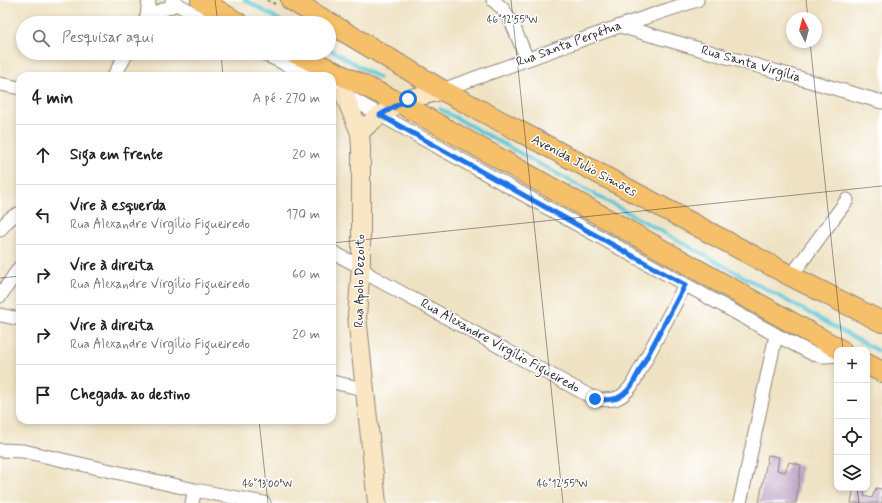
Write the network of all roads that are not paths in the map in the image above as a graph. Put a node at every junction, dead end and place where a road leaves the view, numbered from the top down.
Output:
1 (149, 0) edge
2 (201, 0) edge
3 (291, 0) edge
4 (493, 0) edge
5 (697, 0) edge
6 (175, 2) edge
7 (146, 16) edge
8 (152, 16) edge
9 (198, 16) edge
10 (227, 16) edge
11 (318, 16) edge
12 (620, 26) junction
13 (336, 27) edge
14 (527, 59) junction
15 (123, 60) edge
16 (277, 60) edge
17 (311, 60) edge
18 (409, 70) junction
19 (116, 72) edge
20 (301, 72) edge
21 (0, 84) edge
22 (16, 87) edge
23 (442, 90) junction
24 (338, 91) edge
25 (404, 101) junction
26 (882, 102) edge
27 (380, 115) junction
28 (360, 133) junction
29 (847, 200) dead end
30 (16, 215) edge
31 (0, 230) edge
32 (336, 254) edge
33 (361, 267) junction
34 (16, 273) edge
35 (791, 276) junction
36 (685, 285) junction
37 (0, 296) edge
38 (0, 315) edge
39 (16, 318) edge
40 (882, 322) edge
41 (776, 335) junction
42 (836, 347) edge
43 (834, 355) edge
44 (870, 366) edge
45 (882, 372) edge
46 (336, 383) edge
47 (364, 388) junction
48 (0, 450) edge
49 (195, 490) junction
50 (192, 503) edge
51 (264, 503) edge
52 (377, 503) edge
53 (740, 503) edge

1 - 7 street
2 - 10 main road
3 - 11 main road, Avenida Julio Simões
4 - 14 street
5 - 12 street, Rua Santa Perpétua
6 - 8 street
6 - 9 street
12 - 14 street, Rua Santa Perpétua
12 - 26 street, Rua Santa Virgília
13 - 18 main road, Avenida Julio Simões
14 - 23 street, Rua Santa Perpétua
15 - 19 street
16 - 20 street
17 - 25 main road
18 - 23 main road, Avenida Julio Simões
18 - 25 street
21 - 22 street
23 - 25 street
23 - 35 main road, Avenida Julio Simões
24 - 27 street
24 - 28 street, Rua Apolo Dezoito
25 - 27 street
25 - 42 main road
27 - 28 street
27 - 36 street
28 - 33 street, Rua Apolo Dezoito
29 - 35 street
30 - 31 street
32 - 33 street, Rua Alexandre Virgílio Figueiredo
33 - 36 street, Rua Alexandre Virgílio Figueiredo
33 - 47 street, Rua Apolo Dezoito
34 - 37 street
35 - 40 main road, Avenida Julio Simões
36 - 41 street
38 - 39 street
41 - 43 street
41 - 53 street
44 - 45 main road
46 - 47 street
47 - 52 street, Rua Apolo Dezoito
48 - 49 street
49 - 50 street
49 - 51 street

